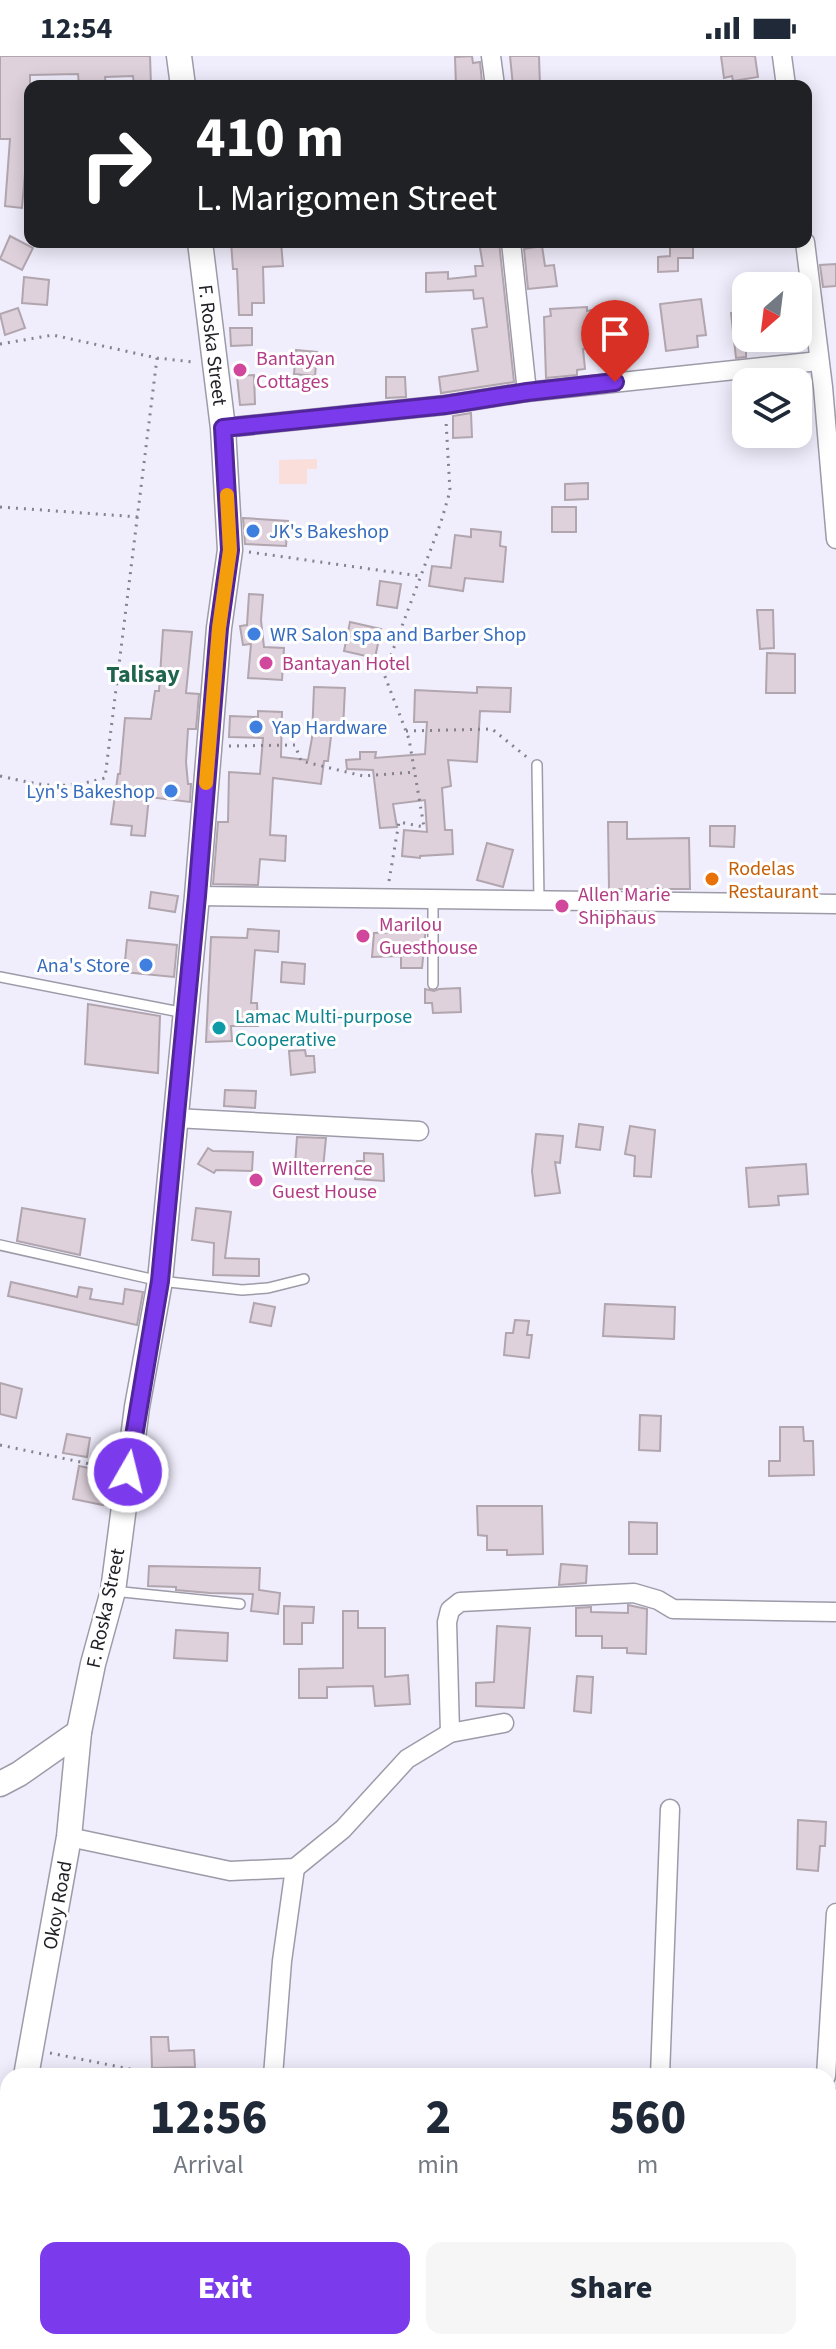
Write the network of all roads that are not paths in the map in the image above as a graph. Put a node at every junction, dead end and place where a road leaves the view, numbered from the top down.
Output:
1 (179, 56) edge
2 (491, 56) edge
3 (782, 56) edge
4 (182, 80) edge
5 (494, 80) edge
6 (785, 80) edge
7 (201, 248) edge
8 (512, 248) edge
9 (806, 248) edge
10 (819, 361) junction
11 (830, 388) edge
12 (527, 392) junction
13 (223, 428) junction
14 (836, 539) edge
15 (537, 765) road end
16 (197, 896) junction
17 (433, 898) junction
18 (539, 901) junction
19 (836, 904) edge
20 (0, 977) edge
21 (433, 984) dead end
22 (185, 1013) junction
23 (175, 1118) junction
24 (419, 1131) dead end
25 (0, 1245) edge
26 (304, 1279) dead end
27 (160, 1281) junction
28 (113, 1591) junction
29 (240, 1604) dead end
30 (836, 1612) edge
31 (504, 1723) dead end
32 (79, 1732) junction
33 (450, 1733) junction
34 (0, 1784) edge
35 (670, 1809) dead end
36 (69, 1837) junction
37 (295, 1868) junction
38 (836, 1913) edge
39 (27, 2068) edge
40 (274, 2068) edge
41 (660, 2068) edge
42 (826, 2068) edge

1 - 4 main road
2 - 5 street
3 - 6 street
7 - 13 main road, F. Roska Street
8 - 12 street
9 - 10 street
10 - 11 street
10 - 12 street
11 - 14 street
12 - 13 street
13 - 16 main road, F. Roska Street
15 - 18 lane
16 - 17 street
16 - 22 main road, F. Roska Street
17 - 18 street
17 - 21 lane
18 - 19 street
20 - 22 lane
22 - 23 main road, F. Roska Street
23 - 24 street
23 - 27 main road, F. Roska Street
25 - 27 lane
26 - 27 lane
27 - 28 main road, F. Roska Street
28 - 29 lane
28 - 32 main road, F. Roska Street
30 - 33 street
31 - 33 street
32 - 34 main road
32 - 36 main road, Okoy Road
33 - 37 street
35 - 41 street
36 - 37 street
36 - 39 main road, Okoy Road
37 - 40 street
38 - 42 street

